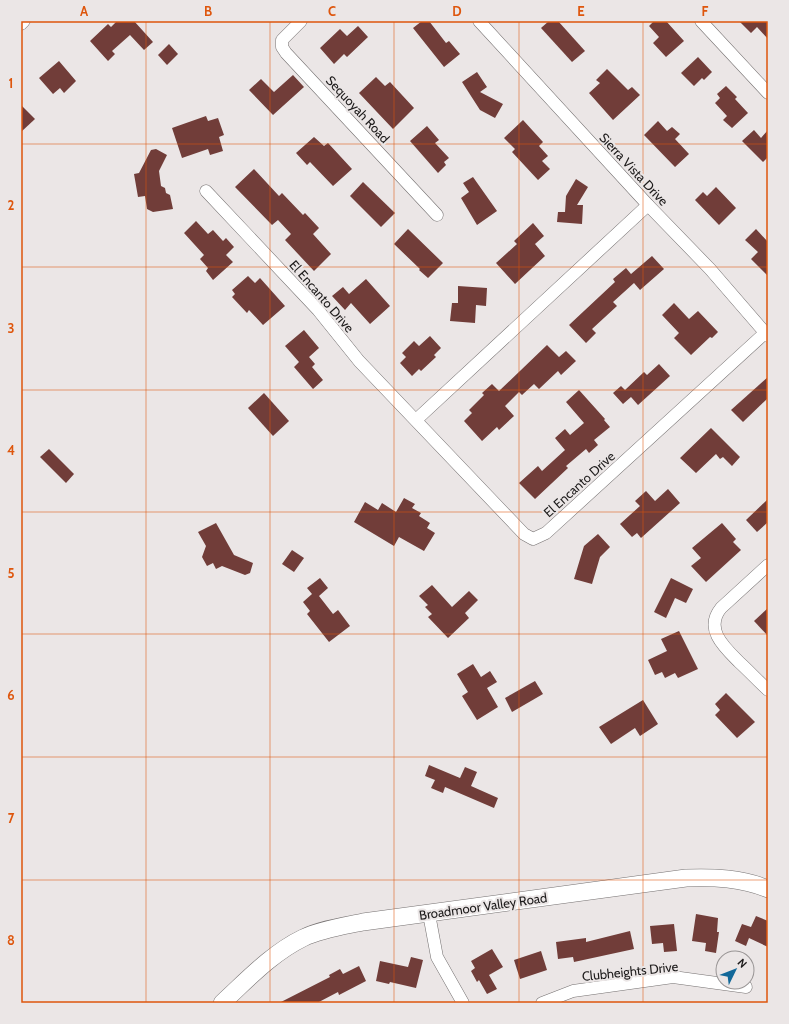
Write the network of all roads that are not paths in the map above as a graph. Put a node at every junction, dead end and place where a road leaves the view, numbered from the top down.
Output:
1 (24, 21) edge
2 (300, 21) edge
3 (479, 21) edge
4 (701, 21) edge
5 (21, 24) edge
6 (768, 93) edge
7 (206, 190) dead end
8 (648, 205) junction
9 (437, 215) dead end
10 (767, 335) edge
11 (416, 420) junction
12 (768, 564) edge
13 (768, 690) edge
14 (768, 889) edge
15 (429, 914) junction
16 (715, 983) edge
17 (222, 1003) edge
18 (463, 1003) edge
19 (542, 1003) edge

1 - 5 street
2 - 9 street, Sequoyah Road
3 - 8 street, Sierra Vista Drive
4 - 6 street
7 - 11 street, El Encanto Drive
8 - 10 street, Sierra Vista Drive
8 - 11 street
10 - 11 street, El Encanto Drive
12 - 13 street
14 - 15 street, Broadmoor Valley Road
15 - 17 street, Broadmoor Valley Road
15 - 18 street
16 - 19 street, Clubheights Drive

